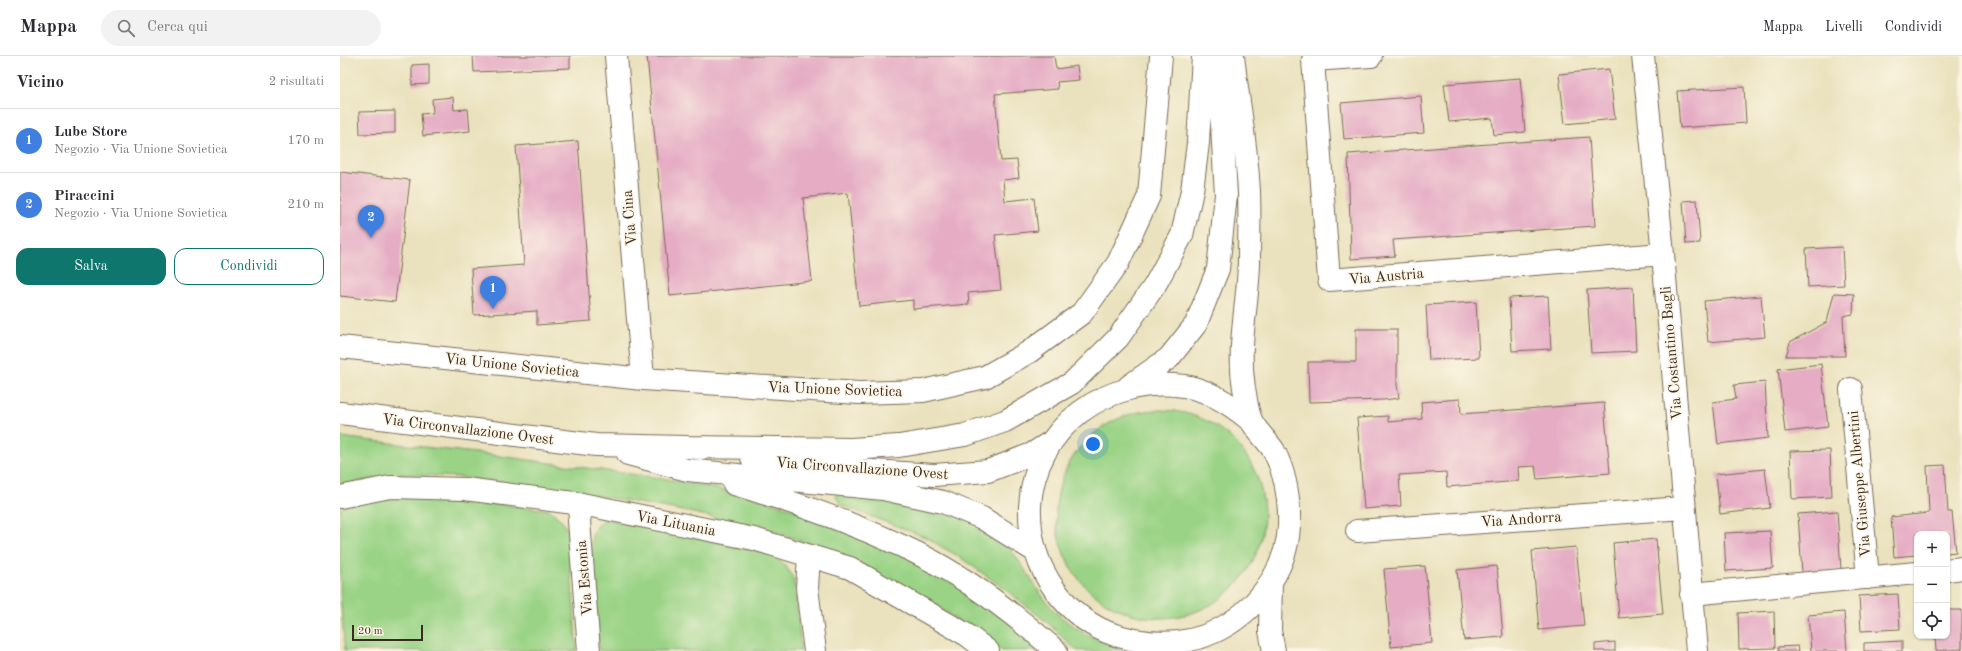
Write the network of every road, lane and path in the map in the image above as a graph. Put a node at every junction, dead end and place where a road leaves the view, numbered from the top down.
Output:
1 (616, 56) edge
2 (1161, 56) edge
3 (1203, 56) edge
4 (1218, 56) edge
5 (1233, 56) edge
6 (1371, 56) edge
7 (1643, 56) edge
8 (1663, 254) junction
9 (340, 347) edge
10 (643, 379) junction
11 (1125, 389) junction
12 (1850, 389) dead end
13 (340, 413) edge
14 (1251, 421) junction
15 (1051, 442) junction
16 (596, 445) junction
17 (686, 447) junction
18 (687, 470) junction
19 (340, 497) edge
20 (582, 504) junction
21 (1684, 508) junction
22 (1357, 531) dead end
23 (1035, 552) junction
24 (809, 556) junction
25 (1962, 568) edge
26 (1950, 570) edge
27 (1914, 573) edge
28 (1868, 578) junction
29 (1271, 582) junction
30 (1691, 594) junction
31 (1160, 647) edge
32 (589, 651) edge
33 (815, 651) edge
34 (988, 651) edge
35 (1056, 651) edge
36 (1274, 651) edge
37 (1697, 651) edge

1 - 10 street, Via Cina
2 - 10 street, Via Unione Sovietica
3 - 17 street
4 - 11 street
5 - 14 street
6 - 8 street, Via Austria
7 - 8 street, Via Costantino Bagli
8 - 21 street, Via Costantino Bagli
9 - 10 street, Via Unione Sovietica
11 - 14 street
11 - 15 street
12 - 28 street, Via Giuseppe Albertini
13 - 16 street, Via Circonvallazione Ovest
14 - 29 street
15 - 17 street, Via Circonvallazione Ovest
15 - 23 street
16 - 17 street, Via Circonvallazione Ovest
16 - 18 street, Via Circonvallazione Ovest
18 - 23 street, Via Circonvallazione Ovest
18 - 35 street
19 - 20 street, Via Lituania
20 - 24 street, Via Lituania
20 - 32 street, Via Estonia
21 - 22 street, Via Andorra
21 - 30 street, Via Costantino Bagli
23 - 31 street
24 - 33 street
24 - 34 street, Via Lituania
25 - 26 street
27 - 28 street, Via Giuseppe Albertini
28 - 30 street, Via Giuseppe Albertini
29 - 31 street
29 - 36 street
30 - 37 street, Via Costantino Bagli

